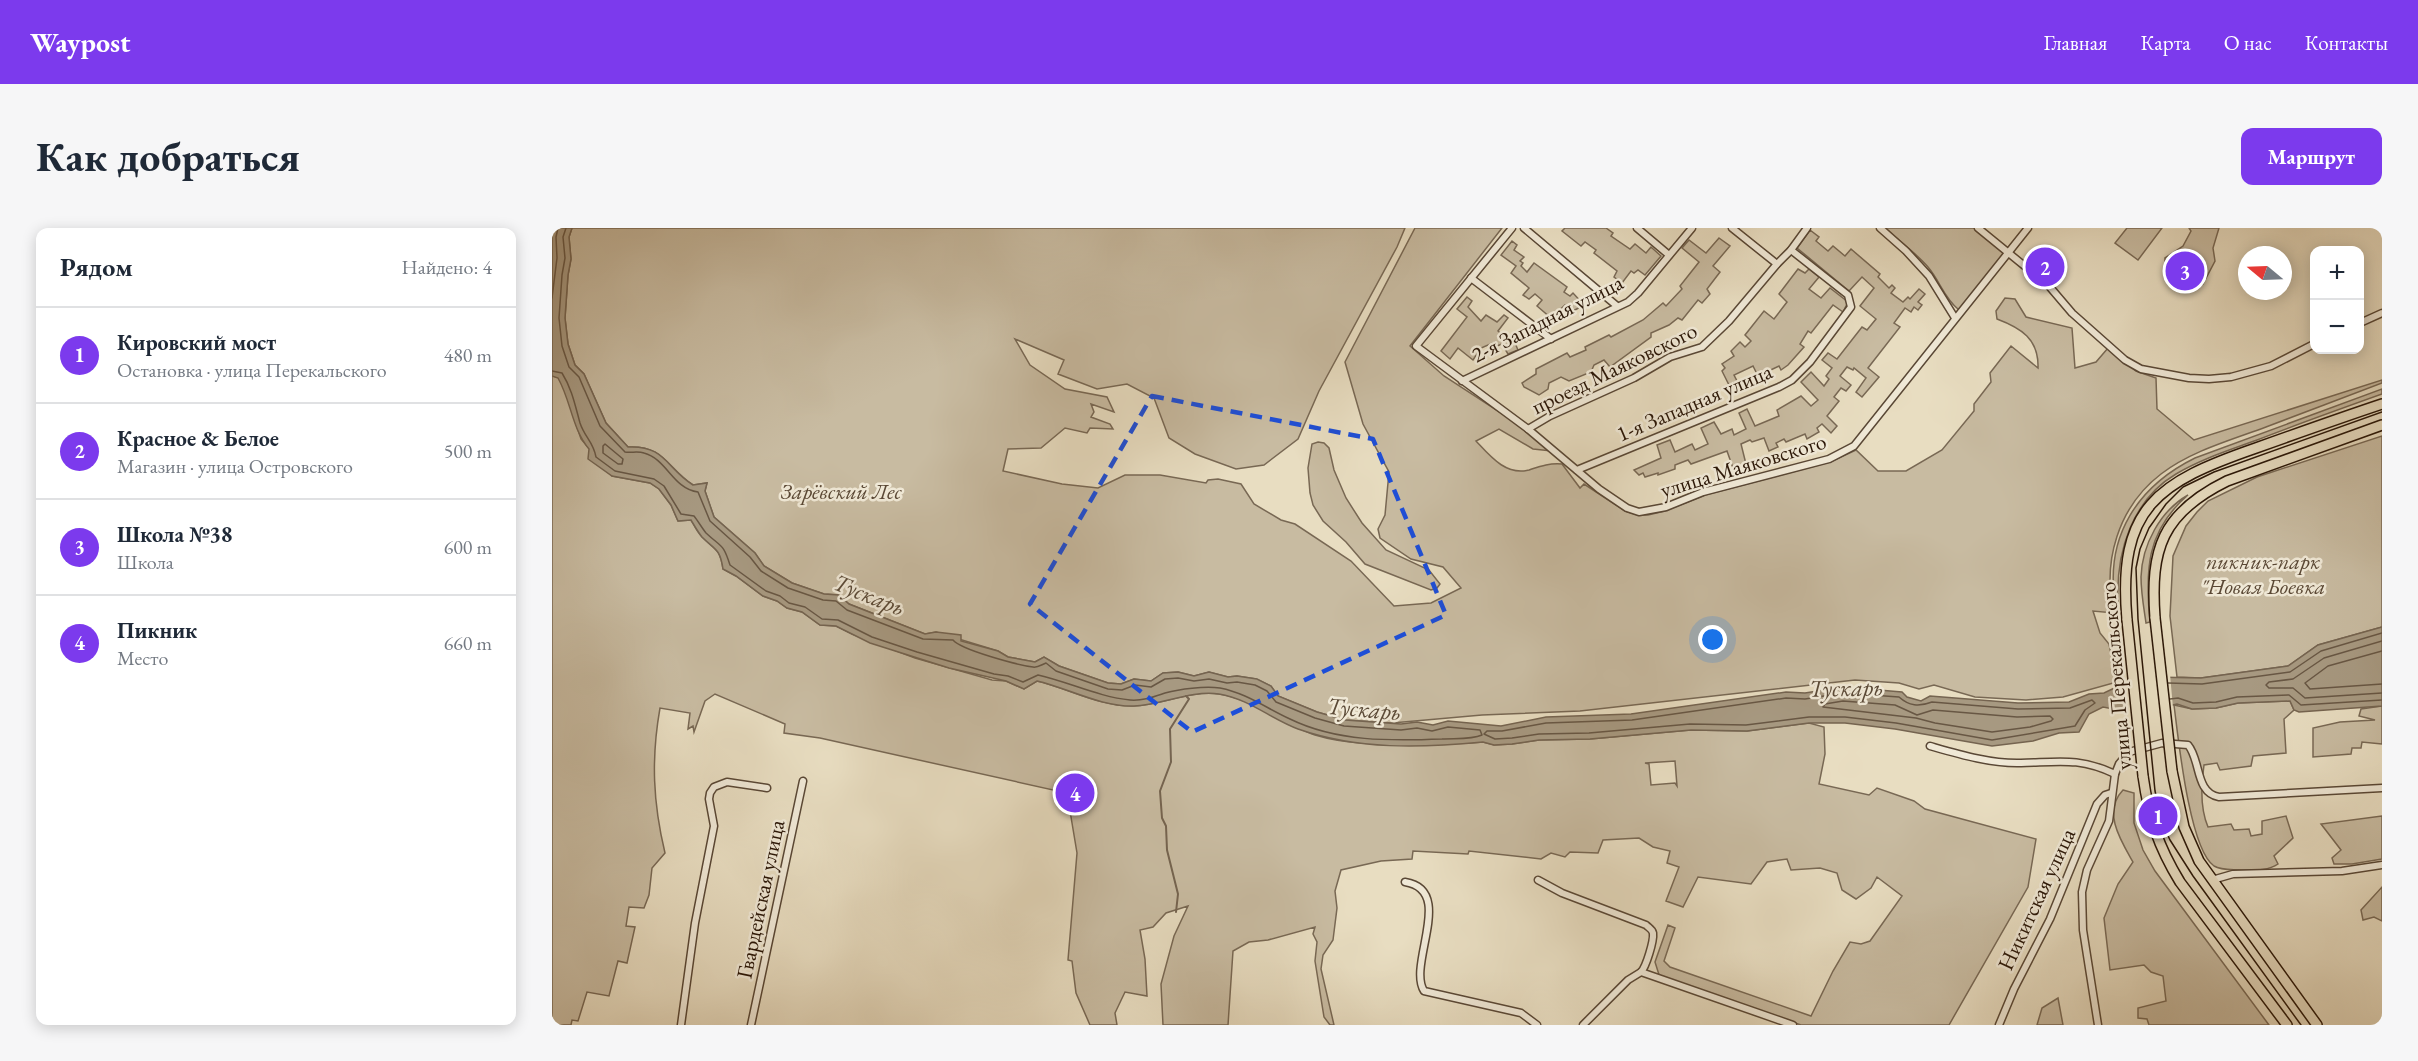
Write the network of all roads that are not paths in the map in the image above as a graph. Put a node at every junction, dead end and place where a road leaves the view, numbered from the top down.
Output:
1 (1512, 228) edge
2 (1524, 228) edge
3 (1637, 228) edge
4 (1692, 228) edge
5 (1732, 228) edge
6 (1808, 228) edge
7 (1880, 228) edge
8 (1978, 228) edge
9 (2028, 228) edge
10 (1791, 250) junction
11 (2008, 254) junction
12 (1670, 255) junction
13 (1777, 264) junction
14 (1472, 278) junction
15 (1617, 306) junction
16 (2382, 313) edge
17 (1955, 318) junction
18 (2364, 321) edge
19 (1551, 339) junction
20 (2310, 346) edge
21 (1462, 381) junction
22 (2382, 404) edge
23 (2382, 425) edge
24 (1528, 429) junction
25 (1577, 470) junction
26 (1930, 746) dead end
27 (2115, 774) junction
28 (803, 781) dead end
29 (766, 788) dead end
30 (2382, 788) edge
31 (2111, 793) junction
32 (2382, 866) edge
33 (1538, 880) dead end
34 (2211, 880) junction
35 (1405, 882) dead end
36 (1643, 970) junction
37 (681, 1025) edge
38 (751, 1025) edge
39 (1537, 1025) edge
40 (1583, 1025) edge
41 (1793, 1025) edge
42 (1999, 1025) edge
43 (2098, 1025) edge
44 (2287, 1025) edge
45 (2317, 1025) edge

1 - 14 street
2 - 15 street
3 - 12 street
4 - 12 street, 2-я Западная улица
5 - 13 street
6 - 10 street, проезд Маяковского
7 - 17 street
8 - 11 street
9 - 11 street, улица Маяковского
10 - 13 street, проезд Маяковского
10 - 25 street, 1-я Западная улица
11 - 17 street, улица Маяковского
11 - 20 street
12 - 15 street, 2-я Западная улица
13 - 24 street, проезд Маяковского
14 - 19 street
14 - 21 street, улица Маяковского
15 - 19 street, 2-я Западная улица
16 - 18 street
17 - 25 street, улица Маяковского
19 - 21 street, 2-я Западная улица
21 - 24 street, улица Маяковского
22 - 44 main road, улица Перекальского, bridge
23 - 34 main road, улица Перекальского, bridge
24 - 25 street, улица Маяковского
26 - 27 street
27 - 30 street
27 - 31 street
28 - 38 street, Гвардейская улица
29 - 37 street
31 - 42 street, Никитская улица
31 - 43 street
32 - 34 street
33 - 36 street
34 - 45 main road, улица Перекальского
35 - 39 street
36 - 40 street
36 - 41 street

